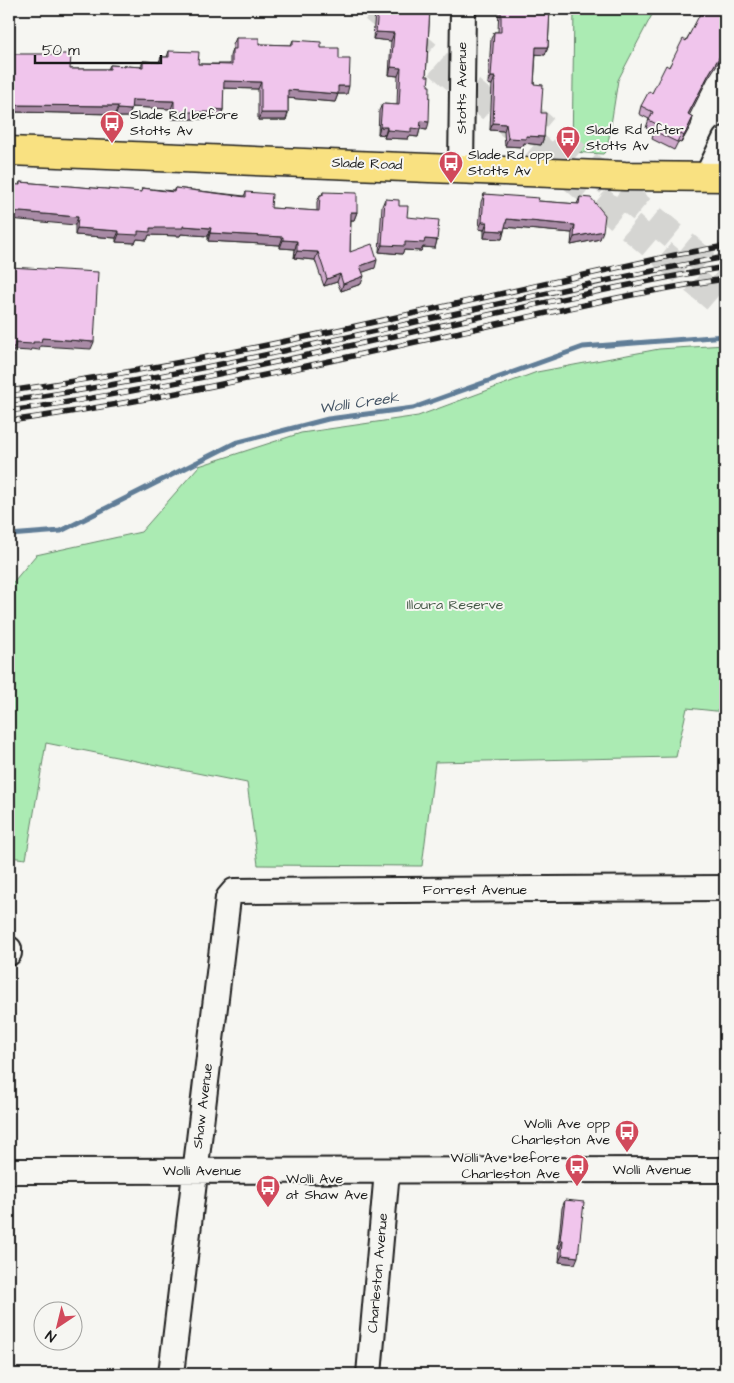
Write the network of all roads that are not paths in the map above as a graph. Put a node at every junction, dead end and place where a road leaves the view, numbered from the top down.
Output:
1 (463, 9) edge
2 (725, 139) edge
3 (9, 151) edge
4 (461, 168) junction
5 (716, 177) edge
6 (725, 888) edge
7 (228, 898) joint
8 (9, 948) edge
9 (9, 953) edge
10 (725, 1170) edge
11 (9, 1171) edge
12 (195, 1171) junction
13 (387, 1171) junction
14 (170, 1374) edge
15 (369, 1374) edge

1 - 4 street, Stotts Avenue
2 - 5 street
3 - 4 main road, Slade Road
4 - 5 main road, Slade Road
6 - 7 street, Forrest Avenue
7 - 12 street, Shaw Avenue
8 - 9 street
10 - 13 street, Wolli Avenue
11 - 12 street, Wolli Avenue
12 - 13 street, Wolli Avenue
12 - 14 street, Shaw Avenue
13 - 15 street, Charleston Avenue

